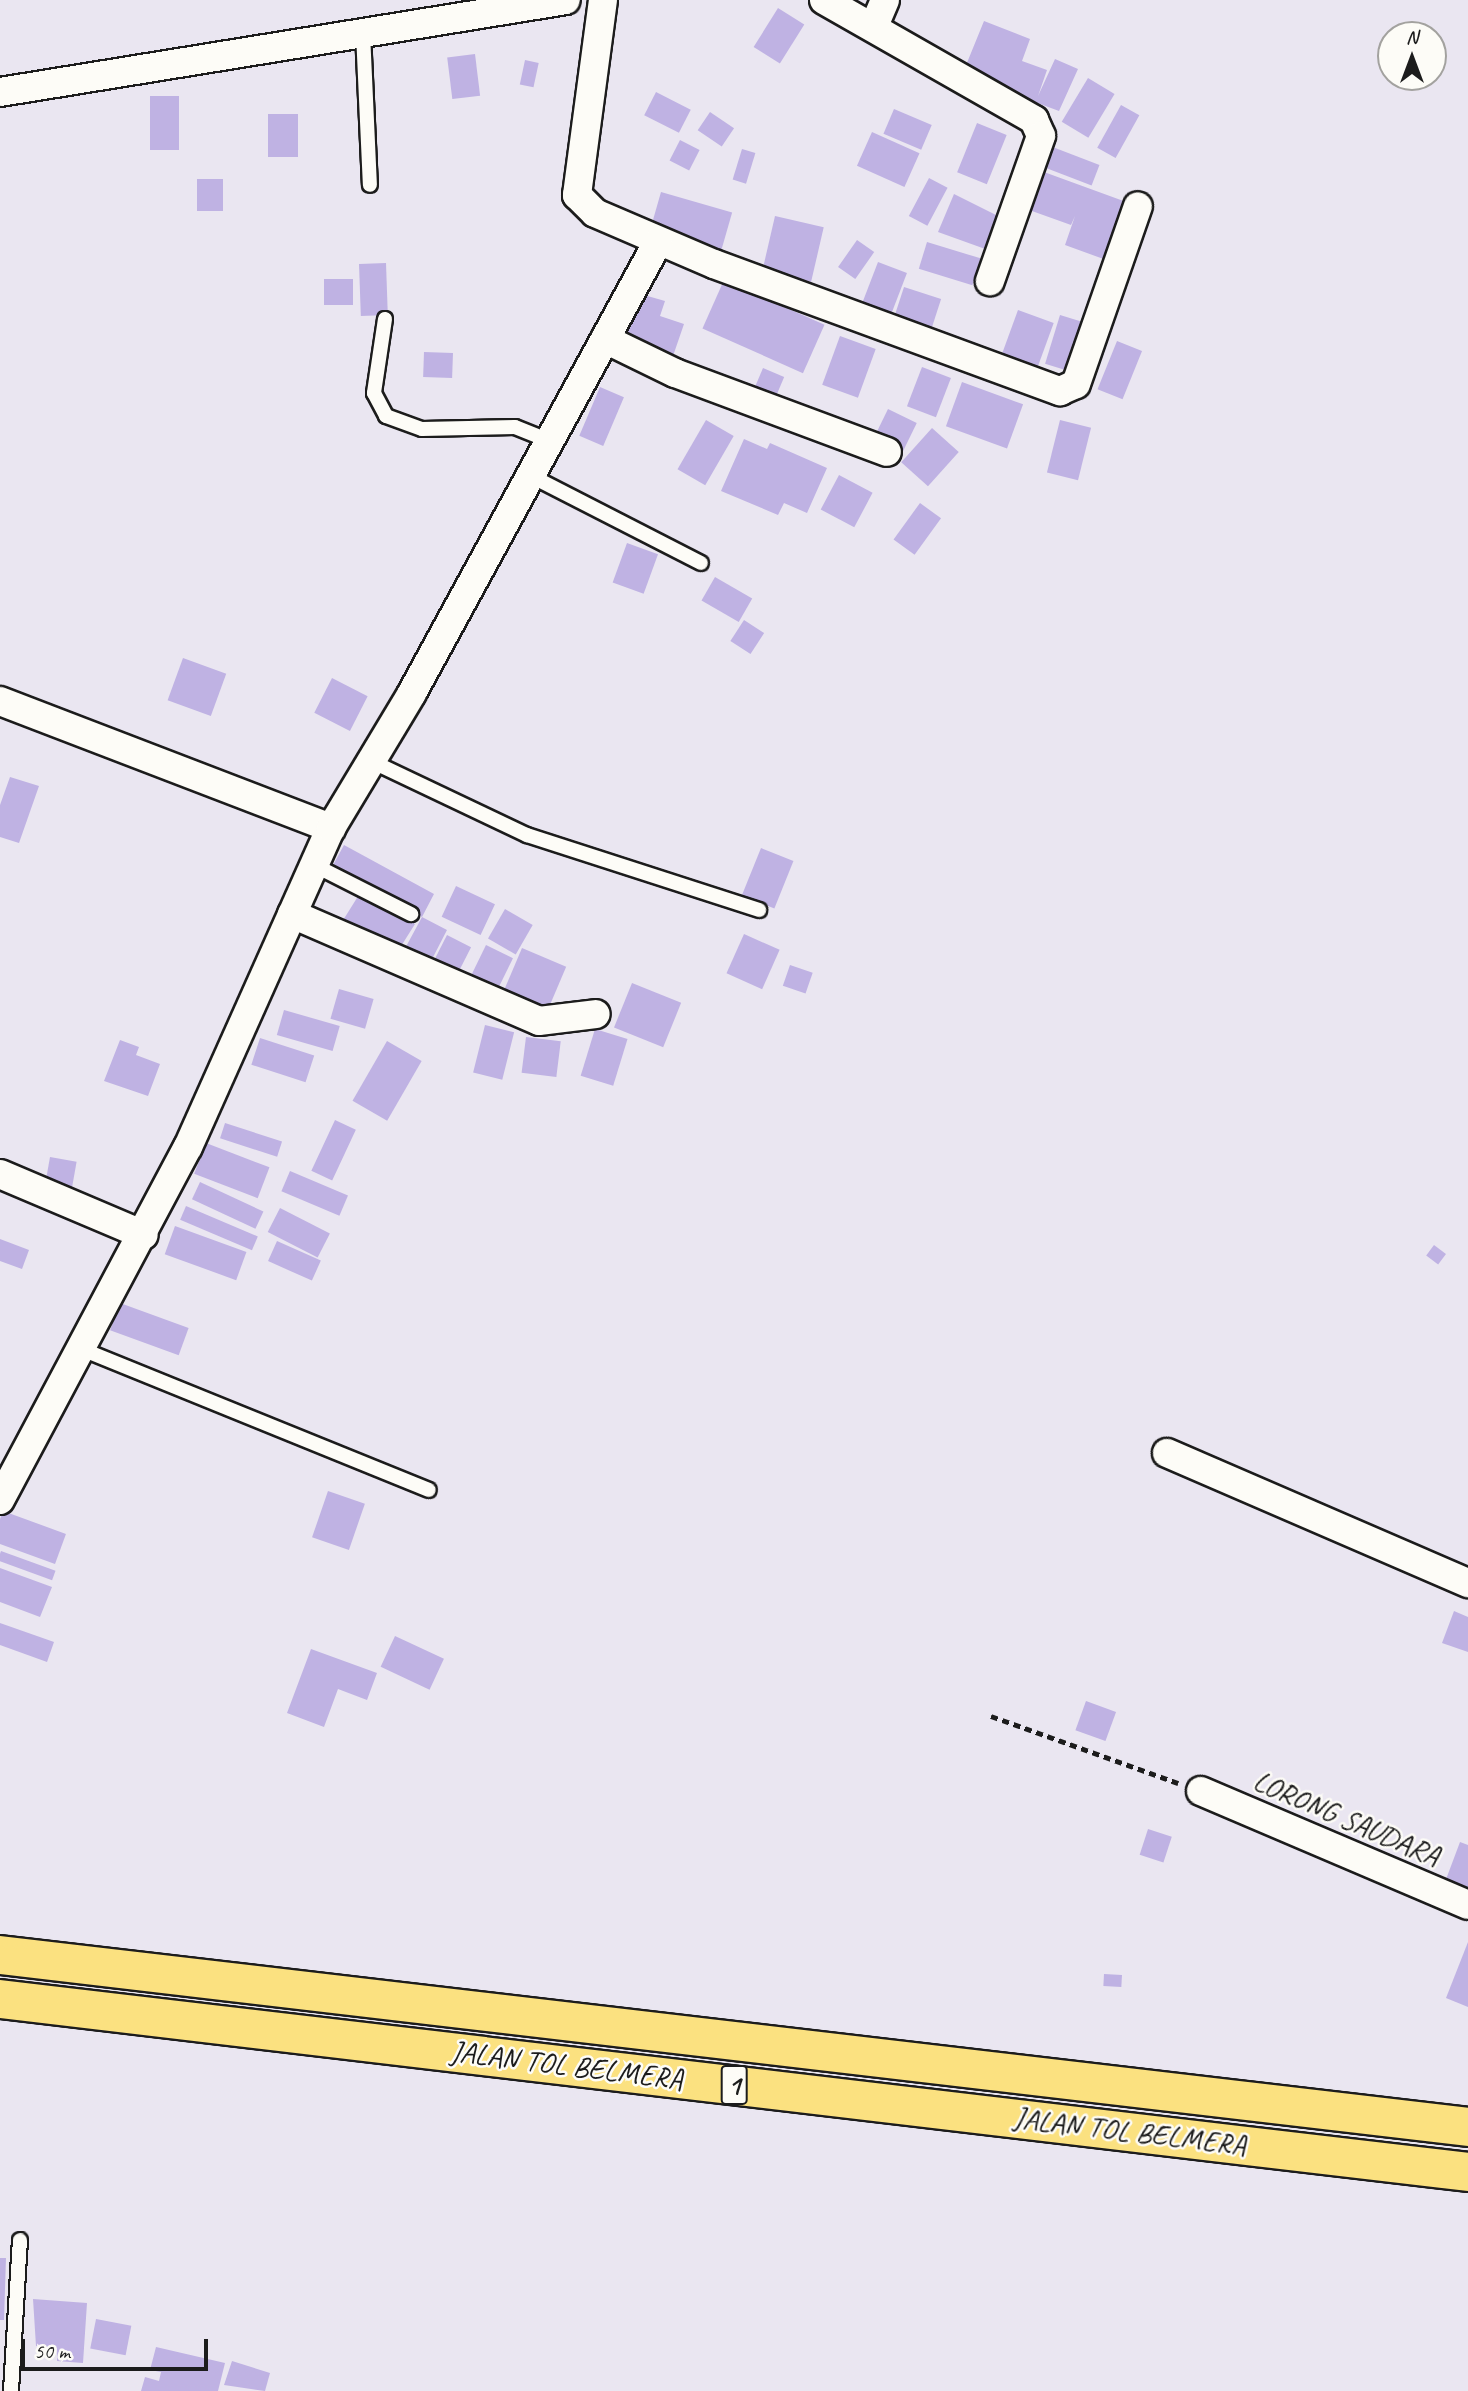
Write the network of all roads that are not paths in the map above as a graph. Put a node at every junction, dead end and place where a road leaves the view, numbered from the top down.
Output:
1 (565, 0) edge
2 (603, 0) edge
3 (824, 0) edge
4 (885, 0) edge
5 (874, 26) junction
6 (363, 33) junction
7 (0, 92) edge
8 (370, 185) dead end
9 (1138, 206) dead end
10 (658, 242) junction
11 (990, 281) dead end
12 (385, 319) dead end
13 (605, 339) junction
14 (548, 440) junction
15 (887, 452) dead end
16 (529, 475) junction
17 (701, 563) dead end
18 (0, 701) edge
19 (371, 761) junction
20 (331, 828) junction
21 (314, 865) junction
22 (759, 910) dead end
23 (292, 914) junction
24 (411, 914) dead end
25 (596, 1014) dead end
26 (0, 1174) edge
27 (144, 1235) junction
28 (84, 1350) junction
29 (1167, 1453) dead end
30 (429, 1490) dead end
31 (0, 1500) edge
32 (1468, 1583) edge
33 (1201, 1791) road end
34 (1468, 1905) edge
35 (0, 1955) edge
36 (0, 1999) edge
37 (1468, 2127) edge
38 (1468, 2172) edge
39 (20, 2240) dead end
40 (11, 2391) edge

1 - 6 street
2 - 10 street
3 - 5 street
4 - 5 street
5 - 11 street
6 - 7 street
6 - 8 lane
9 - 10 street
10 - 13 street
12 - 14 lane
13 - 14 street
13 - 15 street
14 - 16 street
16 - 17 lane
16 - 19 street
18 - 20 street
19 - 20 street
19 - 22 lane
20 - 21 street
21 - 23 street
21 - 24 lane
23 - 25 street
23 - 27 street
26 - 27 street
27 - 28 street
28 - 30 lane
28 - 31 street
29 - 32 street
33 - 34 street, LORONG SAUDARA
35 - 37 highway, JALAN TOL BELMERA / 1
36 - 38 highway, JALAN TOL BELMERA / 1
39 - 40 lane

